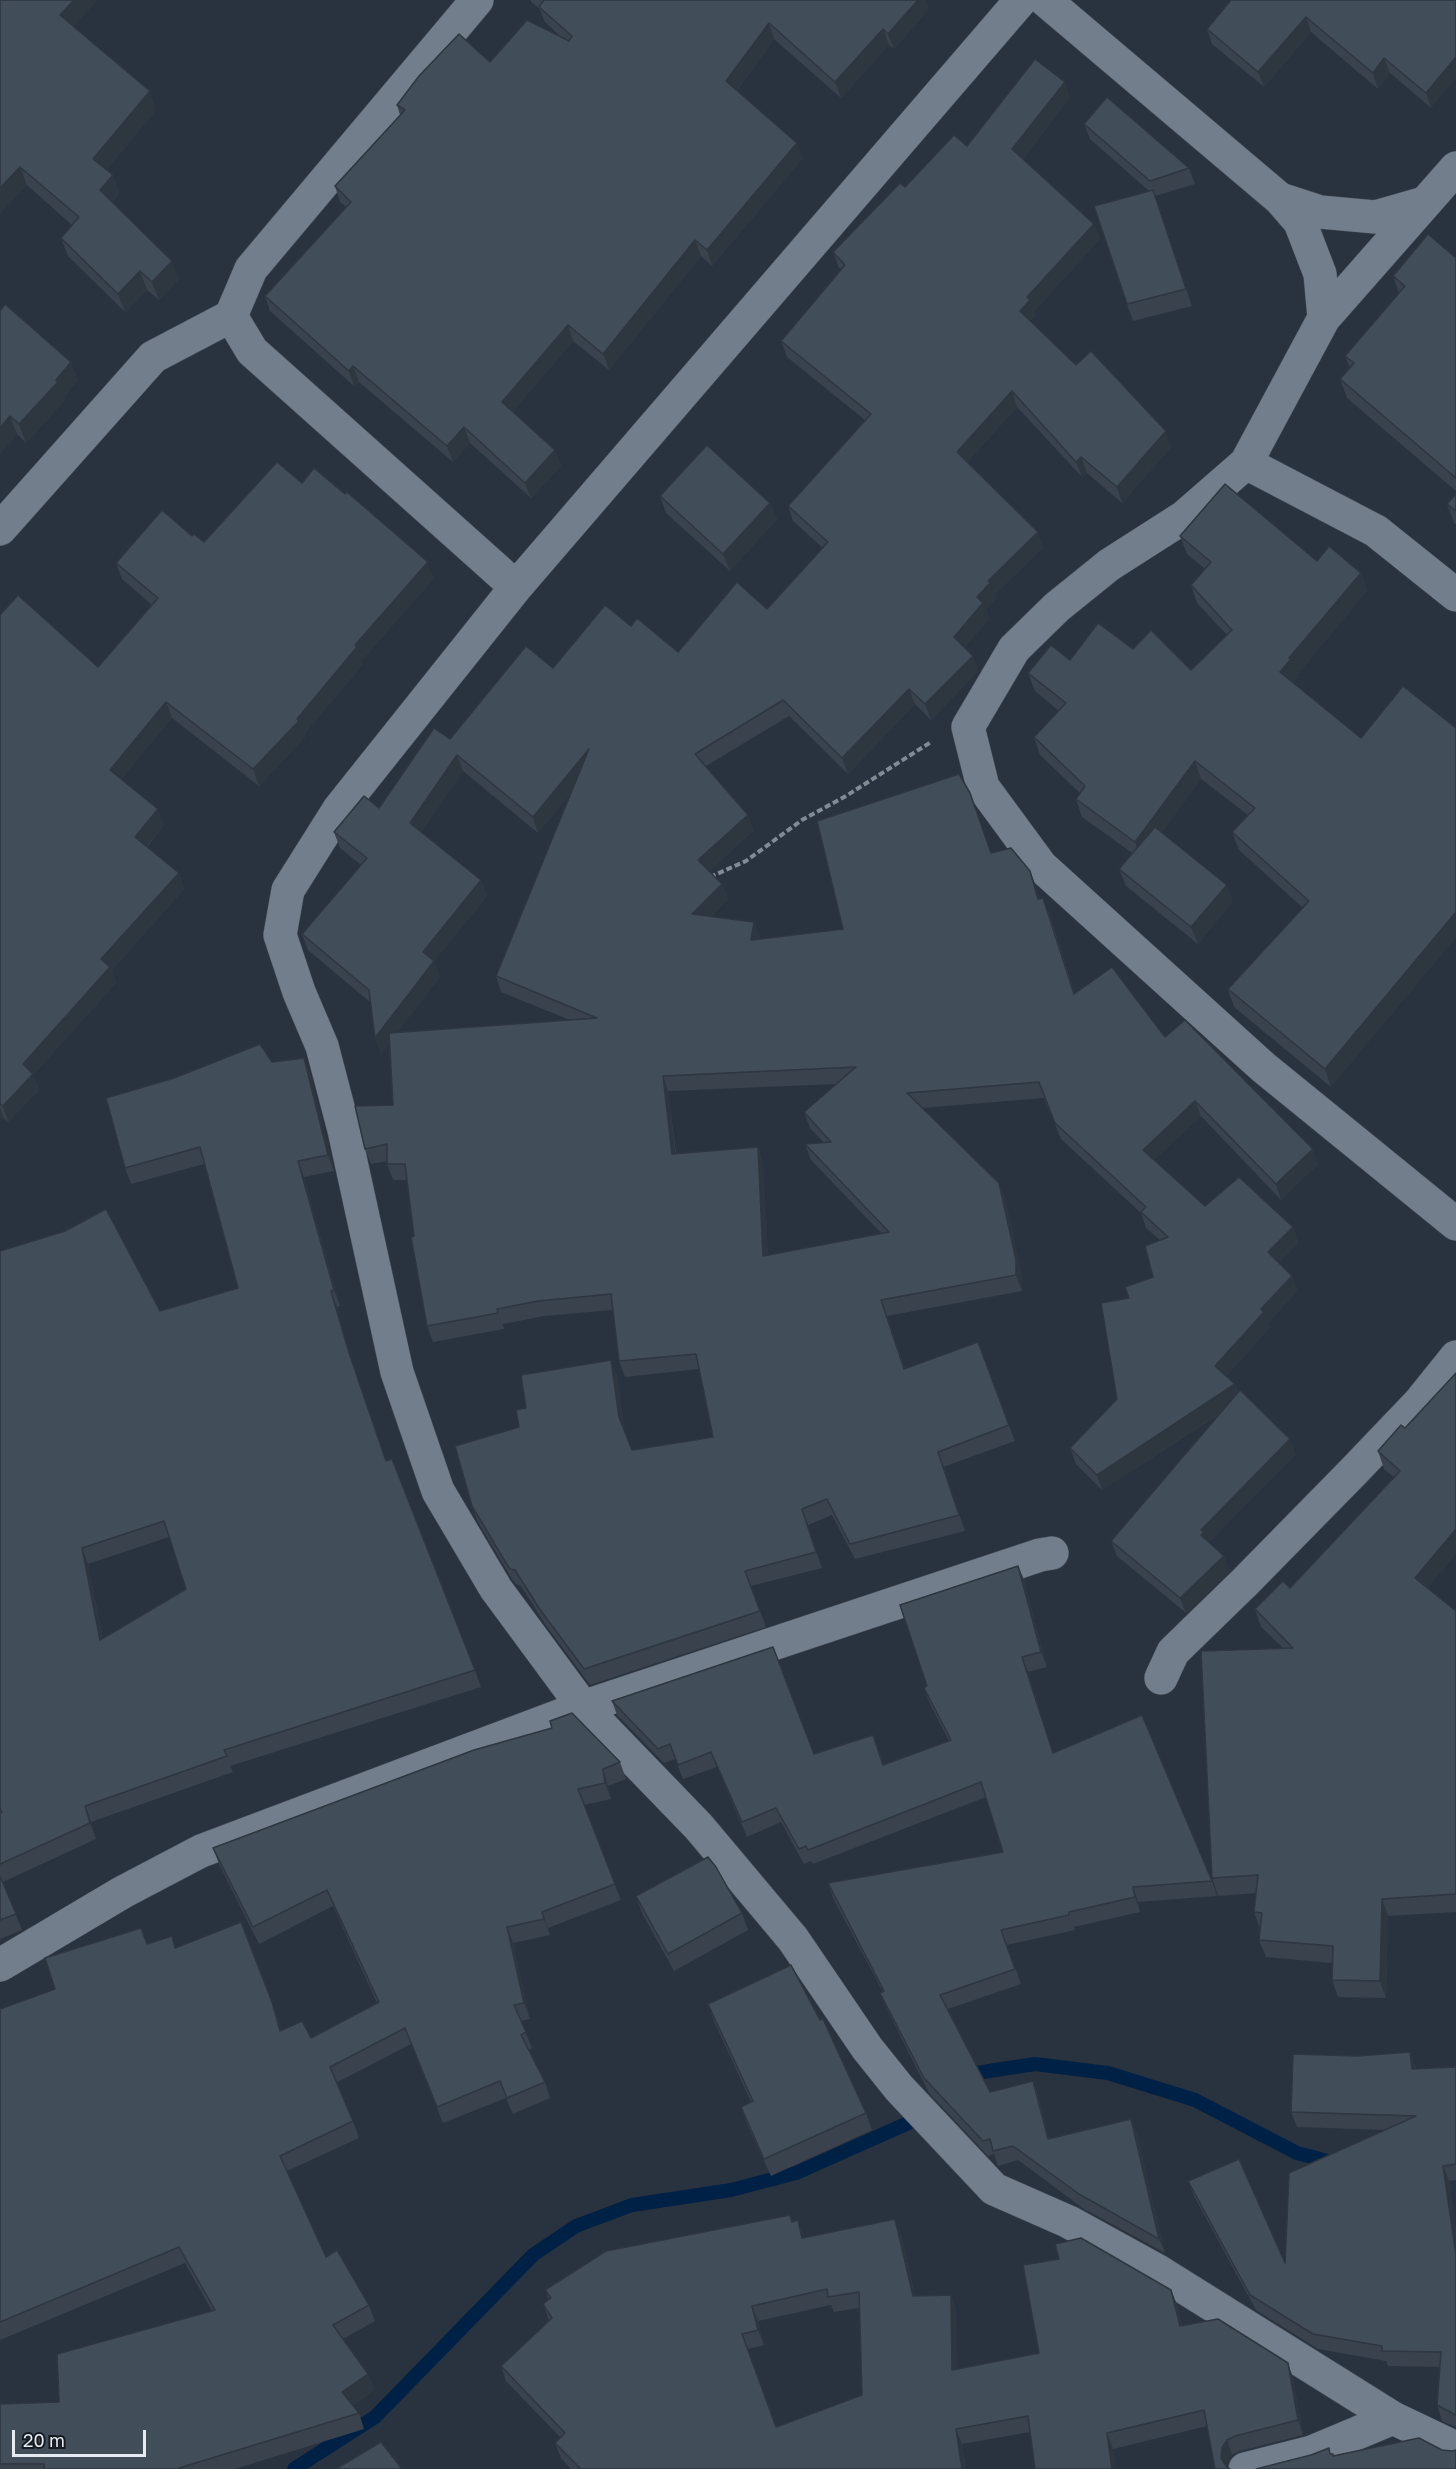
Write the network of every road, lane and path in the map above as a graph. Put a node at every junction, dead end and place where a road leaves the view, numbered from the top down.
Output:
1 (477, 0) edge
2 (1021, 0) edge
3 (1045, 0) edge
4 (1456, 168) edge
5 (1280, 199) junction
6 (1424, 203) junction
7 (231, 316) junction
8 (1324, 318) junction
9 (1246, 463) junction
10 (0, 529) edge
11 (516, 587) junction
12 (1456, 596) edge
13 (968, 728) junction
14 (705, 880) edge
15 (1456, 1224) edge
16 (1456, 1357) edge
17 (1052, 1553) dead end
18 (1161, 1678) dead end
19 (583, 1707) junction
20 (0, 1965) edge
21 (1393, 2418) junction
22 (1456, 2448) edge
23 (1245, 2469) edge

1 - 7 street
2 - 11 street
3 - 5 street
4 - 6 street
5 - 6 street
5 - 8 street
6 - 8 street
7 - 10 street
7 - 11 street
8 - 9 street
9 - 12 street
9 - 13 street
11 - 19 street
13 - 14 path
13 - 15 street
16 - 18 street
17 - 19 street
19 - 20 street
19 - 21 street
21 - 22 street
21 - 23 street

